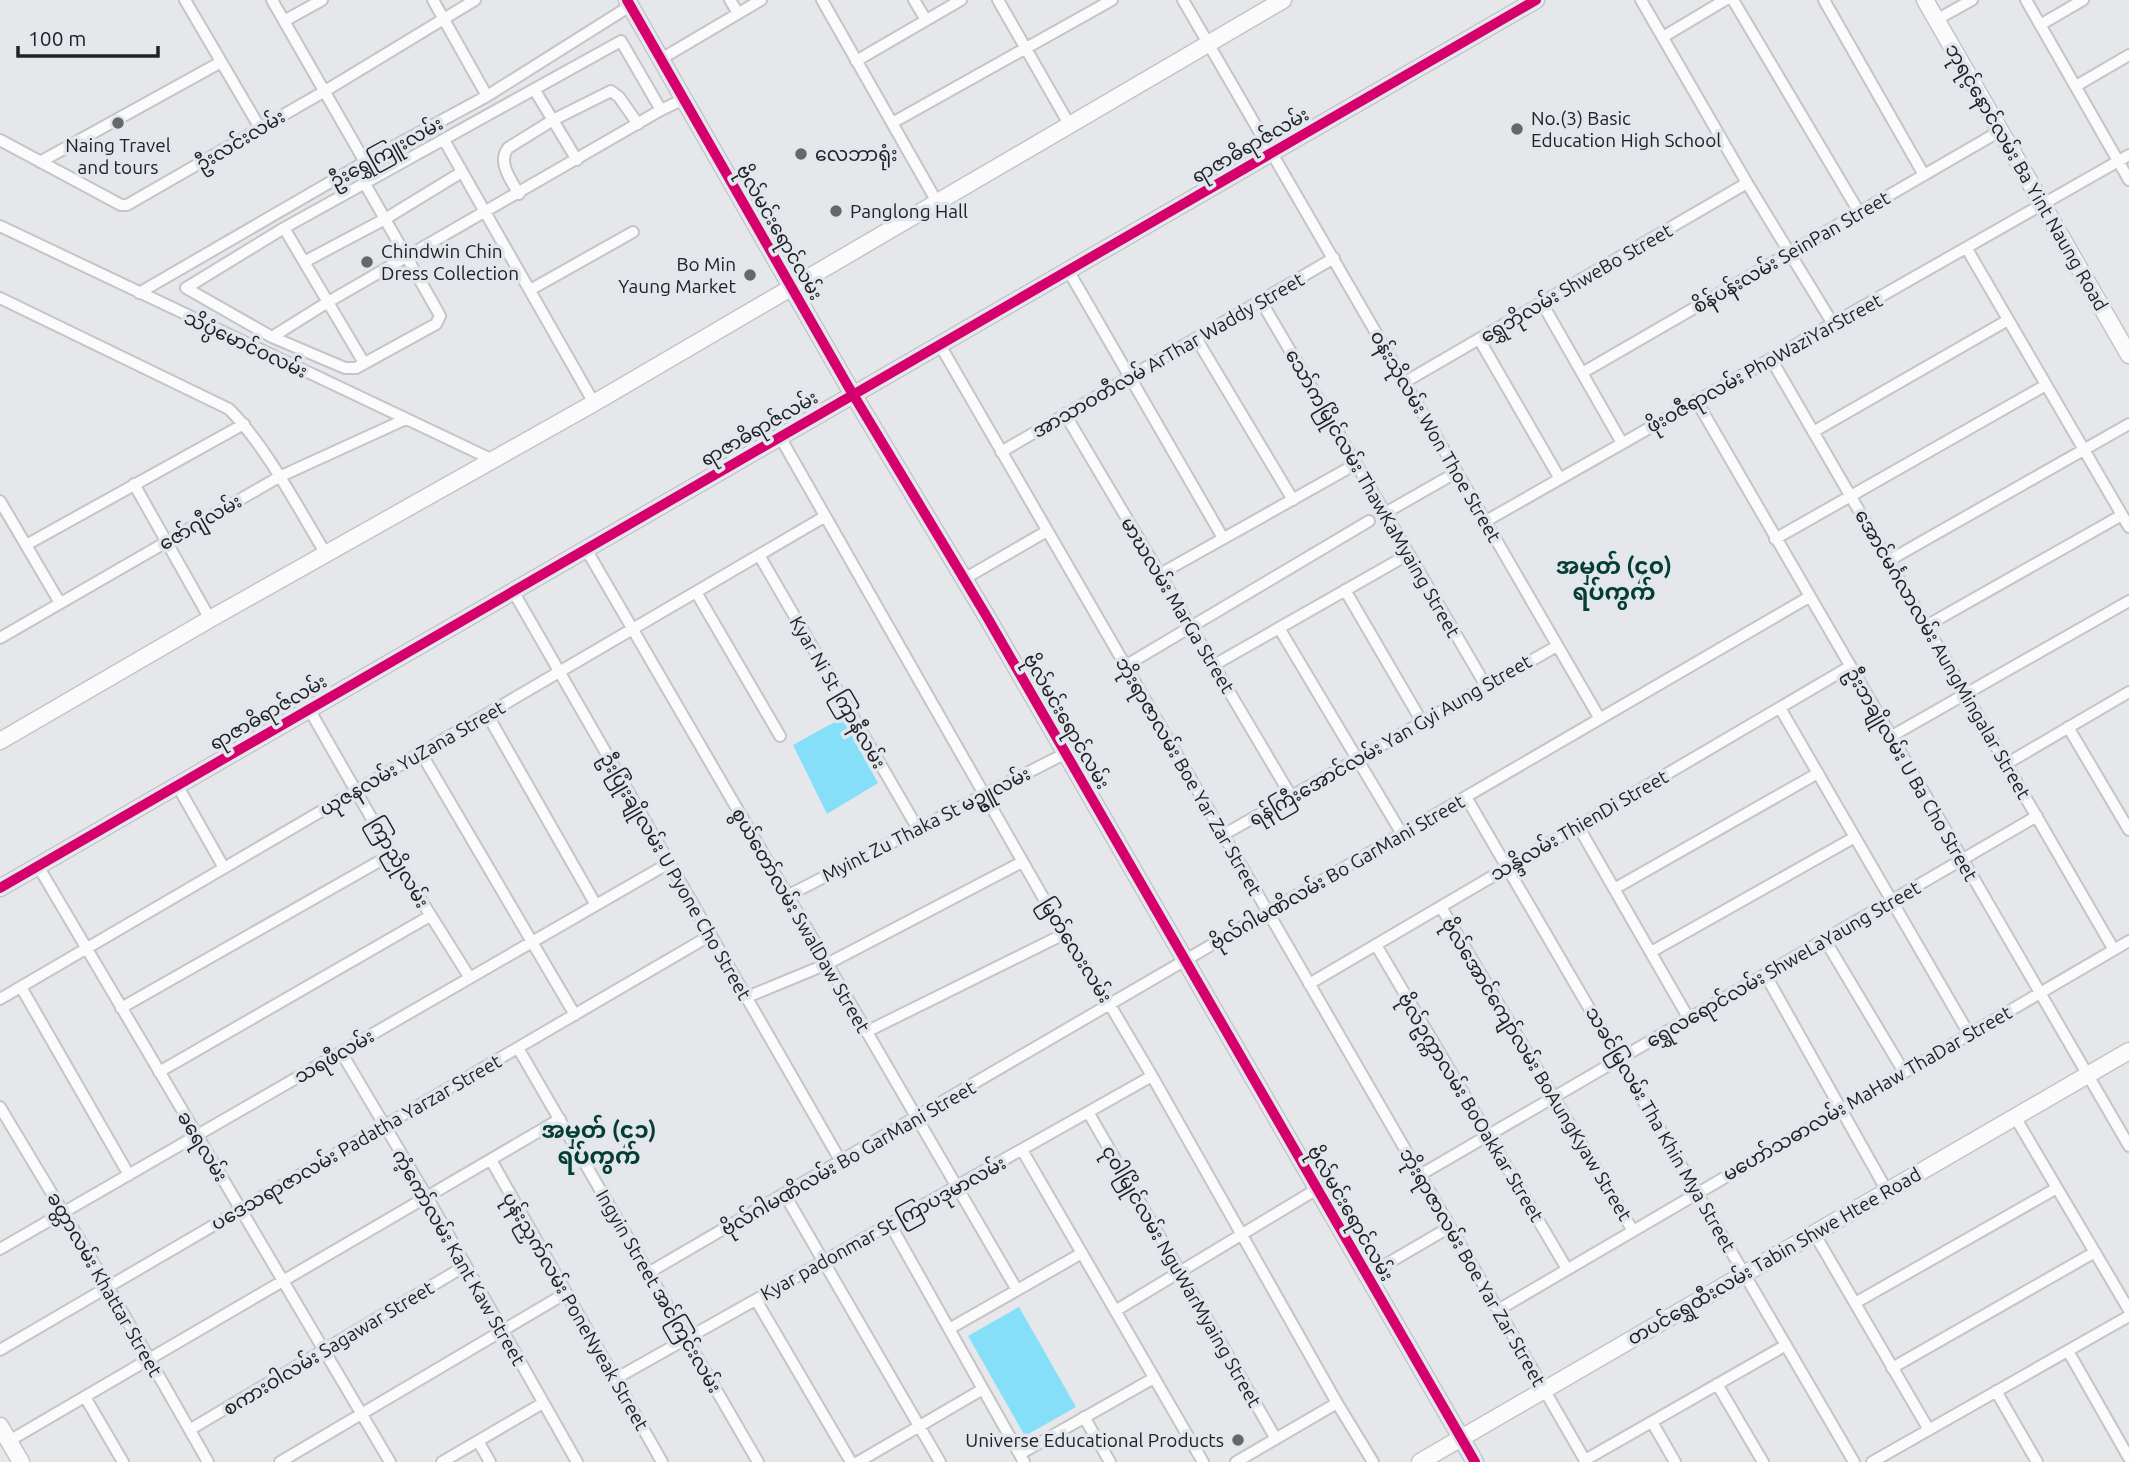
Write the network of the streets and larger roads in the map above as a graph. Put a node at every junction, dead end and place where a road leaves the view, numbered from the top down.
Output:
1 (185, 0) edge
2 (272, 0) edge
3 (322, 0) edge
4 (433, 0) edge
5 (475, 0) edge
6 (730, 0) edge
7 (761, 0) edge
8 (822, 0) edge
9 (914, 0) edge
10 (961, 0) edge
11 (998, 0) edge
12 (1112, 0) edge
13 (1183, 0) edge
14 (1283, 0) edge
15 (1536, 0) edge
16 (1641, 0) edge
17 (1725, 0) edge
18 (1733, 0) edge
19 (1824, 0) edge
20 (1925, 0) edge
21 (1972, 0) edge
22 (2026, 0) edge
23 (2083, 0) edge
24 (628, 3) edge
25 (738, 13) junction
26 (444, 19) junction
27 (926, 20) junction
28 (1936, 20) junction
29 (284, 22) junction
30 (2040, 25) junction
31 (1662, 37) junction
32 (1208, 42) junction
33 (1026, 47) junction
34 (2129, 55) edge
35 (661, 59) junction
36 (856, 61) junction
37 (220, 62) junction
38 (2076, 86) junction
39 (534, 89) junction
40 (325, 91) junction
41 (487, 96) junction
42 (684, 99) junction
43 (661, 110) junction
44 (553, 120) junction
45 (892, 123) junction
46 (638, 124) junction
47 (1069, 124) junction
48 (260, 128) junction
49 (2000, 131) junction
50 (444, 140) junction
51 (0, 141) edge
52 (1273, 152) junction
53 (2129, 155) edge
54 (577, 160) junction
55 (40, 162) junction
56 (365, 162) junction
57 (2118, 162) junction
58 (462, 172) junction
59 (1924, 175) junction
60 (2129, 180) edge
61 (1747, 183) junction
62 (365, 184) junction
63 (519, 194) junction
64 (937, 202) junction
65 (2043, 205) junction
66 (1859, 212) junction
67 (485, 213) junction
68 (386, 219) junction
69 (0, 226) edge
70 (284, 228) junction
71 (632, 232) dead end
72 (1967, 249) junction
73 (1790, 252) junction
74 (408, 257) junction
75 (1334, 258) junction
76 (304, 262) junction
77 (1068, 270) junction
78 (530, 290) junction
79 (139, 293) junction
80 (0, 298) edge
81 (798, 298) junction
82 (1261, 301) junction
83 (328, 302) junction
84 (1542, 303) junction
85 (2008, 320) junction
86 (1833, 324) junction
87 (272, 337) junction
88 (1196, 338) junction
89 (1479, 339) junction
90 (940, 345) junction
91 (2129, 355) edge
92 (1771, 359) junction
93 (364, 363) junction
94 (1581, 373) junction
95 (1130, 377) junction
96 (1405, 382) junction
97 (848, 385) junction
98 (2046, 385) junction
99 (1696, 400) junction
100 (594, 403) junction
101 (1065, 414) junction
102 (407, 419) junction
103 (244, 424) junction
104 (2129, 424) edge
105 (1813, 432) junction
106 (780, 437) junction
107 (1622, 443) junction
108 (2084, 450) junction
109 (1002, 452) junction
110 (493, 460) junction
111 (1356, 464) junction
112 (1457, 472) junction
113 (279, 477) junction
114 (1560, 478) junction
115 (134, 484) junction
116 (1851, 496) junction
117 (1293, 500) junction
118 (0, 501) edge
119 (1385, 513) junction
120 (2122, 515) junction
121 (824, 517) junction
122 (1369, 521) dead end
123 (1486, 522) junction
124 (2129, 527) edge
125 (1047, 531) junction
126 (1223, 538) junction
127 (1775, 539) junction
128 (166, 542) junction
129 (26, 545) junction
130 (586, 549) junction
131 (326, 554) junction
132 (1409, 554) junction
133 (759, 555) junction
134 (1888, 561) junction
135 (1160, 574) junction
136 (964, 579) junction
137 (1345, 590) junction
138 (513, 591) junction
139 (696, 592) junction
140 (1809, 597) junction
141 (2129, 601) edge
142 (60, 603) junction
143 (210, 619) junction
144 (1191, 626) junction
145 (1926, 626) junction
146 (1279, 628) junction
147 (632, 629) junction
148 (0, 638) edge
149 (1557, 646) junction
150 (1214, 665) junction
151 (1125, 666) junction
152 (1849, 667) junction
153 (558, 672) junction
154 (1486, 686) junction
155 (2129, 692) edge
156 (1966, 694) junction
157 (1780, 708) junction
158 (309, 709) junction
159 (487, 714) junction
160 (1600, 719) junction
161 (1422, 722) junction
162 (2068, 727) junction
163 (780, 736) dead end
164 (1890, 737) junction
165 (0, 741) edge
166 (421, 752) junction
167 (1066, 753) junction
168 (1357, 760) junction
169 (2006, 764) junction
170 (1818, 773) junction
171 (177, 785) junction
172 (357, 790) junction
173 (984, 795) junction
174 (1292, 796) junction
175 (1466, 797) junction
176 (2037, 816) junction
177 (1578, 826) junction
178 (918, 829) junction
179 (2129, 830) edge
180 (1402, 834) junction
181 (1223, 835) junction
182 (1855, 837) junction
183 (392, 854) junction
184 (1962, 860) junction
185 (1022, 862) junction
186 (669, 863) junction
187 (38, 866) junction
188 (1508, 867) junction
189 (224, 868) junction
190 (0, 888) edge
191 (1614, 889) junction
192 (787, 896) junction
193 (1892, 900) junction
194 (596, 905) junction
195 (1441, 907) junction
196 (1268, 912) junction
197 (430, 916) junction
198 (1063, 934) junction
199 (711, 935) junction
200 (1825, 940) junction
201 (2129, 941) edge
202 (533, 942) junction
203 (1376, 945) junction
204 (86, 948) junction
205 (2114, 950) junction
206 (1651, 952) junction
207 (1186, 960) junction
208 (827, 964) junction
209 (1765, 974) junction
210 (470, 978) junction
211 (1309, 984) junction
212 (20, 987) junction
213 (2039, 993) junction
214 (747, 998) junction
215 (0, 999) edge
216 (1110, 1005) junction
217 (121, 1008) junction
218 (575, 1014) junction
219 (1689, 1018) junction
220 (866, 1032) junction
221 (1969, 1034) junction
222 (518, 1048) junction
223 (2129, 1051) edge
224 (341, 1052) junction
225 (1620, 1059) junction
226 (159, 1072) junction
227 (1904, 1072) junction
228 (2088, 1075) junction
229 (1152, 1076) junction
230 (1554, 1097) junction
231 (0, 1107) edge
232 (1841, 1109) junction
233 (1088, 1112) junction
234 (2015, 1117) junction
235 (916, 1118) junction
236 (560, 1119) junction
237 (384, 1126) junction
238 (197, 1135) junction
239 (1488, 1136) junction
240 (2129, 1146) edge
241 (1022, 1150) junction
242 (491, 1160) junction
243 (840, 1160) junction
244 (129, 1175) junction
245 (1420, 1175) junction
246 (956, 1187) junction
247 (2057, 1188) junction
248 (1317, 1189) junction
249 (1887, 1191) junction
250 (1697, 1193) junction
251 (785, 1195) junction
252 (427, 1197) junction
253 (241, 1209) junction
254 (63, 1213) junction
255 (890, 1224) junction
256 (1450, 1227) junction
257 (1633, 1231) junction
258 (1814, 1233) junction
259 (1241, 1235) junction
260 (0, 1249) edge
261 (2095, 1252) junction
262 (1082, 1253) junction
263 (824, 1262) junction
264 (465, 1266) junction
265 (1567, 1269) junction
266 (1180, 1272) junction
267 (648, 1273) junction
268 (1744, 1274) junction
269 (1366, 1276) junction
270 (283, 1281) junction
271 (108, 1287) junction
272 (1017, 1290) junction
273 (566, 1293) junction
274 (756, 1300) junction
275 (1854, 1303) junction
276 (1498, 1310) junction
277 (2129, 1310) edge
278 (1115, 1311) junction
279 (2129, 1316) edge
280 (949, 1329) junction
281 (502, 1331) junction
282 (686, 1339) junction
283 (1786, 1345) junction
284 (0, 1350) edge
285 (324, 1350) junction
286 (2068, 1351) junction
287 (149, 1360) junction
288 (1892, 1368) junction
289 (1154, 1378) junction
290 (615, 1379) junction
291 (1717, 1384) junction
292 (983, 1389) junction
293 (1544, 1390) junction
294 (1996, 1391) junction
295 (85, 1397) junction
296 (543, 1403) junction
297 (1337, 1404) junction
298 (361, 1414) junction
299 (1084, 1417) junction
300 (1652, 1422) junction
301 (0, 1426) edge
302 (919, 1426) junction
303 (191, 1429) junction
304 (1929, 1430) junction
305 (1461, 1438) junction
306 (1276, 1439) junction
307 (9, 1441) junction
308 (478, 1441) junction
309 (1022, 1458) edge
310 (2129, 1458) edge
311 (1585, 1461) edge
312 (21, 1462) edge
313 (122, 1462) edge
314 (208, 1462) edge
315 (280, 1462) edge
316 (390, 1462) edge
317 (442, 1462) edge
318 (490, 1462) edge
319 (577, 1462) edge
320 (662, 1462) edge
321 (758, 1462) edge
322 (851, 1462) edge
323 (858, 1462) edge
324 (940, 1462) edge
325 (1110, 1462) edge
326 (1203, 1462) edge
327 (1236, 1462) edge
328 (1373, 1462) edge
329 (1420, 1462) edge
330 (1475, 1462) edge
331 (1675, 1462) edge
332 (1763, 1462) edge
333 (1854, 1462) edge
334 (1872, 1462) edge
335 (2037, 1462) edge

1 - 37 street
2 - 29 street
3 - 29 street
4 - 26 street
5 - 26 street, ဦးလင်းလမ်း
6 - 25 street
7 - 25 street
8 - 36 street
9 - 27 street
10 - 27 street
11 - 33 street
12 - 33 street
13 - 32 street, ဝန်းသိုလမ်း Won Thoe Street
14 - 32 street
15 - 52 street, ရာဇာဓိရာဇ်လမ်း
16 - 31 street
17 - 31 street
18 - 66 street
19 - 59 street
20 - 28 street, ဘုရင့်နောင်လမ်း Ba Yint Naung Road
21 - 28 street
22 - 30 street
23 - 30 street
24 - 35 street, ဗိုလ်မင်းရောင်လမ်း
24 - 41 street, ဦးရွှေကြူးလမ်း
25 - 35 street
26 - 40 street, ဦးလင်းလမ်း
26 - 41 street
27 - 36 street
28 - 49 street, ဘုရင့်နောင်လမ်း Ba Yint Naung Road
29 - 40 street
30 - 38 street
31 - 61 street
32 - 47 street
32 - 52 street, ဝန်းသိုလမ်း Won Thoe Street
33 - 45 street
33 - 47 street
34 - 38 street
35 - 42 street, ဗိုလ်မင်းရောင်လမ်း
36 - 45 street
37 - 48 street
37 - 55 street
38 - 57 street
39 - 43 street
39 - 44 street
39 - 50 street
40 - 48 street, ဦးလင်းလမ်း
40 - 56 street
41 - 56 street, ဦးရွှေကြူးလမ်း
42 - 43 street
42 - 81 street, ဗိုလ်မင်းရောင်လမ်း
43 - 46 street
44 - 46 street
44 - 54 street
44 - 63 street
45 - 64 street
46 - 54 street
47 - 64 street
48 - 55 street, ဦးလင်းလမ်း
49 - 59 street, စိန်ပန်းလမ်း SeinPan Street
49 - 65 street, ဘုရင့်နောင်လမ်း Ba Yint Naung Road
50 - 58 street
50 - 62 street
51 - 55 street, ဦးလင်းလမ်း
52 - 75 street, ဝန်းသိုလမ်း Won Thoe Street
52 - 77 street, ရာဇာဓိရာဇ်လမ်း
53 - 57 street, ဖိုးဝဇီရာလမ်း PhoWaziYarStreet
54 - 63 street
56 - 79 street, ဦးရွှေကြူးလမ်း
57 - 60 street
57 - 65 street, ဖိုးဝဇီရာလမ်း PhoWaziYarStreet
58 - 67 street
58 - 68 street
59 - 66 street, စိန်ပန်းလမ်း SeinPan Street
61 - 73 street
61 - 84 street, ရွှေဘိုလမ်း ShweBo Street
62 - 68 street
62 - 70 street
63 - 67 street
64 - 81 street
65 - 72 street, ဖိုးဝဇီရာလမ်း PhoWaziYarStreet
65 - 91 street, ဘုရင့်နောင်လမ်း Ba Yint Naung Road
66 - 73 street, စိန်ပန်းလမ်း SeinPan Street
67 - 74 street
67 - 78 street
68 - 74 street
68 - 76 street
69 - 79 street, သိပ္ပံမောင်ဝလမ်း
70 - 76 street
70 - 87 street
71 - 78 street
72 - 85 street
72 - 86 street, ဖိုးဝဇီရာလမ်း PhoWaziYarStreet
73 - 86 street
73 - 94 street, စိန်ပန်းလမ်း SeinPan Street
74 - 83 street
74 - 93 street
75 - 82 street, အာသာဝတီလမ် ArThar Waddy Street
75 - 96 street, ဝန်းသိုလမ်း Won Thoe Street
76 - 83 street
77 - 90 street, ရာဇာဓိရာဇ်လမ်း
77 - 95 street
78 - 100 street
79 - 102 street, သိပ္ပံမောင်ဝလမ်း
80 - 103 street
81 - 97 street, ဗိုလ်မင်းရောင်လမ်း
81 - 100 street
82 - 88 street, အာသာဝတီလမ် ArThar Waddy Street
82 - 111 street, သော်ကမြိုင်လမ်း ThawKaMyaing Street
83 - 87 street
83 - 93 street
84 - 89 street, ရွှေဘိုလမ်း ShweBo Street
84 - 94 street
85 - 98 street
85 - 105 street
86 - 92 street, ဖိုးဝဇီရာလမ်း PhoWaziYarStreet
87 - 93 street
88 - 95 street, အာသာဝတီလမ် ArThar Waddy Street
88 - 117 street
89 - 96 street, ရွှေဘိုလမ်း ShweBo Street
89 - 114 street
90 - 97 street, ရာဇာဓိရာဇ်လမ်း
90 - 109 street, ဘိုးရာဇာလမ်း Boe Yar Zar Street
92 - 99 street, ဖိုးဝဇီရာလမ်း PhoWaziYarStreet
92 - 105 street, အောင်မင်္ဂလာလမ်း AungMingalar Street
94 - 107 street
95 - 101 street, အာသာဝတီလမ် ArThar Waddy Street
95 - 126 street
96 - 112 street, ဝန်းသိုလမ်း Won Thoe Street
97 - 106 street, ရာဇာဓိရာဇ်လမ်း
97 - 136 street, ဗိုလ်မင်းရောင်လမ်း
98 - 108 street
98 - 116 street
99 - 107 street, ဖိုးဝဇီရာလမ်း PhoWaziYarStreet
99 - 127 street, ဦးဘချိုလမ်း U Ba Cho Street
100 - 110 street
101 - 109 street, အာသာဝတီလမ် ArThar Waddy Street
101 - 135 street, မာဃလမ်း MarGa Street
102 - 110 street, သိပ္ပံမောင်ဝလမ်း
102 - 113 street, ဇော်ဂျီလမ်း
103 - 113 street
103 - 115 street
104 - 108 street
105 - 116 street, အောင်မင်္ဂလာလမ်း AungMingalar Street
106 - 121 street, မြတ်လေးလမ်း
106 - 130 street, ရာဇာဓိရာဇ်လမ်း
107 - 114 street, ဖိုးဝဇီရာလမ်း PhoWaziYarStreet
108 - 120 street
108 - 134 street
109 - 125 street, ဘိုးရာဇာလမ်း Boe Yar Zar Street
110 - 131 street
111 - 117 street
111 - 119 street, သော်ကမြိုင်လမ်း ThawKaMyaing Street
112 - 119 street
112 - 123 street, ဝန်းသိုလမ်း Won Thoe Street
113 - 128 street, ဇော်ဂျီလမ်း
113 - 131 street
114 - 123 street, ဖိုးဝဇီရာလမ်း PhoWaziYarStreet
115 - 128 street
115 - 129 street
116 - 127 street
116 - 134 street, အောင်မင်္ဂလာလမ်း AungMingalar Street
117 - 126 street
118 - 129 street
119 - 132 street, သော်ကမြိုင်လမ်း ThawKaMyaing Street
120 - 124 street
120 - 145 street
121 - 133 street, ယုဇနလမ်း YuZana Street
121 - 173 street, မြတ်လေးလမ်း
122 - 144 street
123 - 149 street, ဝန်းသိုလမ်း Won Thoe Street
125 - 136 street
125 - 151 street, ဘိုးရာဇာလမ်း Boe Yar Zar Street
126 - 135 street
127 - 140 street, ဦးဘချိုလမ်း U Ba Cho Street
128 - 142 street, ဇော်ဂျီလမ်း
128 - 143 street
129 - 142 street
130 - 138 street, ရာဇာဓိရာဇ်လမ်း
130 - 147 street, စွယ်တော်လမ်း SwalDaw Street
131 - 143 street
132 - 137 street
132 - 154 street, သော်ကမြိုင်လမ်း ThawKaMyaing Street
133 - 139 street, ယုဇနလမ်း YuZana Street
133 - 178 street, Kyar Ni St ကြာနီလမ်း
134 - 145 street, အောင်မင်္ဂလာလမ်း AungMingalar Street
135 - 144 street, မာဃလမ်း MarGa Street
136 - 167 street, ဗိုလ်မင်းရောင်လမ်း
137 - 146 street
137 - 161 street
138 - 153 street, ဦးပြုံးချိုလမ်း U Pyone Cho Street
138 - 158 street, ရာဇာဓိရာဇ်လမ်း
139 - 147 street, ယုဇနလမ်း YuZana Street
139 - 163 street
140 - 152 street, ဦးဘချိုလမ်း U Ba Cho Street
140 - 160 street, ဗိုလ်ဂါမဏိလမ်း Bo GarMani Street
141 - 156 street
142 - 148 street, ဇော်ဂျီလမ်း
143 - 165 street
144 - 150 street, မာဃလမ်း MarGa Street
144 - 151 street
145 - 156 street, အောင်မင်္ဂလာလမ်း AungMingalar Street
146 - 150 street
146 - 168 street
147 - 153 street, ယုဇနလမ်း YuZana Street
147 - 192 street, စွယ်တော်လမ်း SwalDaw Street
149 - 154 street, ရန်ကြီးအောင်လမ်း Yan Gyi Aung Street
149 - 160 street, ဝန်းသိုလမ်း Won Thoe Street
150 - 174 street, မာဃလမ်း MarGa Street
151 - 181 street, ဘိုးရာဇာလမ်း Boe Yar Zar Street
152 - 157 street, သန္ဒိလမ်း ThienDi Street
152 - 164 street, ဦးဘချိုလမ်း U Ba Cho Street
153 - 159 street, ယုဇနလမ်း YuZana Street
153 - 186 street, ဦးပြုံးချိုလမ်း U Pyone Cho Street
154 - 161 street, ရန်ကြီးအောင်လမ်း Yan Gyi Aung Street
155 - 162 street
156 - 164 street
156 - 169 street, အောင်မင်္ဂလာလမ်း AungMingalar Street
157 - 170 street
157 - 177 street, သန္ဒိလမ်း ThienDi Street
158 - 171 street, ရာဇာဓိရာဇ်လမ်း
158 - 172 street, ကြာညိုလမ်း
159 - 166 street, ယုဇနလမ်း YuZana Street
159 - 194 street
160 - 175 street, ဗိုလ်ဂါမဏိလမ်း Bo GarMani Street
161 - 168 street, ရန်ကြီးအောင်လမ်း Yan Gyi Aung Street
162 - 169 street
162 - 179 street
164 - 184 street, ဦးဘချိုလမ်း U Ba Cho Street
166 - 172 street, ယုဇနလမ်း YuZana Street
166 - 202 street
167 - 173 street, Myint Zu Thaka St မဥ္ဇူလမ်း
167 - 207 street, ဗိုလ်မင်းရောင်လမ်း
168 - 174 street, ရန်ကြီးအောင်လမ်း Yan Gyi Aung Street
168 - 180 street
169 - 176 street, အောင်မင်္ဂလာလမ်း AungMingalar Street
170 - 182 street
170 - 191 street
171 - 187 street, ရာဇာဓိရာဇ်လမ်း
171 - 189 street
172 - 183 street, ကြာညိုလမ်း
172 - 189 street, ယုဇနလမ်း YuZana Street
173 - 178 street, Myint Zu Thaka St မဥ္ဇူလမ်း
173 - 185 street, မြတ်လေးလမ်း
174 - 181 street, ရန်ကြီးအောင်လမ်း Yan Gyi Aung Street
175 - 180 street, ဗိုလ်ဂါမဏိလမ်း Bo GarMani Street
175 - 188 street, သခင်မြလမ်း Tha Khin Mya Street
176 - 184 street, ရွှေလရောင်လမ်း ShweLaYaung Street
176 - 205 street, အောင်မင်္ဂလာလမ်း AungMingalar Street
177 - 188 street, သန္ဒိလမ်း ThienDi Street
177 - 191 street
178 - 192 street, Myint Zu Thaka St မဥ္ဇူလမ်း
180 - 196 street, ဗိုလ်ဂါမဏိလမ်း Bo GarMani Street
181 - 196 street, ဘိုးရာဇာလမ်း Boe Yar Zar Street
182 - 193 street
182 - 206 street
183 - 197 street, ကြာညိုလမ်း
183 - 217 street
184 - 193 street, ရွှေလရောင်လမ်း ShweLaYaung Street
184 - 213 street, ဦးဘချိုလမ်း U Ba Cho Street
185 - 198 street, မြတ်လေးလမ်း
185 - 208 street
186 - 194 street, သရဖီလမ်း
186 - 199 street, ဦးပြုံးချိုလမ်း U Pyone Cho Street
187 - 190 street, ရာဇာဓိရာဇ်လမ်း
187 - 204 street, ခရေလမ်း
188 - 195 street, သန္ဒိလမ်း ThienDi Street
188 - 225 street, သခင်မြလမ်း Tha Khin Mya Street
189 - 204 street, ယုဇနလမ်း YuZana Street
191 - 206 street
192 - 208 street, စွယ်တော်လမ်း SwalDaw Street
193 - 200 street, ရွှေလရောင်လမ်း ShweLaYaung Street
193 - 221 street
194 - 202 street, သရဖီလမ်း
195 - 203 street, သန္ဒိလမ်း ThienDi Street
195 - 230 street, ဗိုလ်အောင်ကျော်လမ်း BoAungKyaw Street
196 - 207 street, ဗိုလ်ဂါမဏိလမ်း Bo GarMani Street
196 - 211 street, ဘိုးရာဇာလမ်း Boe Yar Zar Street
197 - 210 street, ကြာညိုလမ်း
197 - 226 street
198 - 216 street, မြတ်လေးလမ်း
198 - 220 street
199 - 214 street, ဦးပြုံးချိုလမ်း U Pyone Cho Street
199 - 218 street, ပဒေသရာဇာလမ်း Padatha Yarzar Street
200 - 209 street, ရွှေလရောင်လမ်း ShweLaYaung Street
200 - 227 street
201 - 205 street, မဟော်သဓာလမ်း MaHaw ThaDar Street
202 - 210 street, သရဖီလမ်း
202 - 218 street
203 - 211 street, သန္ဒိလမ်း ThienDi Street
203 - 239 street, ဗိုလ်ဥက္ကာလမ်း BoOakkar Street
204 - 212 street, ယုဇနလမ်း YuZana Street
204 - 217 street, ခရေလမ်း
205 - 213 street, မဟော်သဓာလမ်း MaHaw ThaDar Street
206 - 219 street
207 - 216 street, ဗိုလ်ဂါမဏိလမ်း Bo GarMani Street
207 - 248 street, ဗိုလ်မင်းရောင်လမ်း
208 - 214 street
208 - 220 street, စွယ်တော်လမ်း SwalDaw Street
209 - 219 street, ရွှေလရောင်လမ်း ShweLaYaung Street
209 - 232 street
210 - 224 street, သရဖီလမ်း
211 - 245 street, ဘိုးရာဇာလမ်း Boe Yar Zar Street
212 - 215 street, ယုဇနလမ်း YuZana Street
212 - 244 street
213 - 221 street, မဟော်သဓာလမ်း MaHaw ThaDar Street
213 - 228 street, ဦးဘချိုလမ်း U Ba Cho Street
214 - 243 street, ဦးပြုံးချိုလမ်း U Pyone Cho Street
216 - 229 street, မြတ်လေးလမ်း
216 - 235 street, ဗိုလ်ဂါမဏိလမ်း Bo GarMani Street
217 - 226 street, ခရေလမ်း
218 - 222 street, ပဒေသရာဇာလမ်း Padatha Yarzar Street
219 - 225 street, ရွှေလရောင်လမ်း ShweLaYaung Street
220 - 235 street, စွယ်တော်လမ်း SwalDaw Street
221 - 227 street, မဟော်သဓာလမ်း MaHaw ThaDar Street
222 - 236 street, Ingyin Street အင်ကြင်းလမ်း
222 - 237 street, ပဒေသရာဇာလမ်း Padatha Yarzar Street
223 - 228 street, တပင်ရွှေထီးလမ်း Tabin Shwe Htee Road
224 - 237 street, ကံ့ကော်လမ်း Kant Kaw Street
224 - 238 street, သရဖီလမ်း
225 - 230 street, ရွှေလရောင်လမ်း ShweLaYaung Street
225 - 250 street, သခင်မြလမ်း Tha Khin Mya Street
226 - 238 street, ခရေလမ်း
227 - 232 street, မဟော်သဓာလမ်း MaHaw ThaDar Street
228 - 234 street, တပင်ရွှေထီးလမ်း Tabin Shwe Htee Road
228 - 240 street, ဦးဘချိုလမ်း U Ba Cho Street
229 - 233 street, Kyar padonmar St ကြာပဒုမာလမ်း
229 - 259 street, မြတ်လေးလမ်း
230 - 239 street, ရွှေလရောင်လမ်း ShweLaYaung Street
230 - 257 street, ဗိုလ်အောင်ကျော်လမ်း BoAungKyaw Street
231 - 254 street, ခတ္တာလမ်း Khattar Street
232 - 249 street
232 - 250 street, မဟော်သဓာလမ်း MaHaw ThaDar Street
233 - 241 street, Kyar padonmar St ကြာပဒုမာလမ်း
233 - 266 street, ငုဝါမြိုင်လမ်း NguWarMyaing Street
234 - 247 street
234 - 249 street, တပင်ရွှေထီးလမ်း Tabin Shwe Htee Road
235 - 243 street, ဗိုလ်ဂါမဏိလမ်း Bo GarMani Street
235 - 246 street, စွယ်တော်လမ်း SwalDaw Street
236 - 242 street
236 - 267 street, Ingyin Street အင်ကြင်းလမ်း
237 - 252 street, ကံ့ကော်လမ်း Kant Kaw Street
237 - 253 street, ပဒေသရာဇာလမ်း Padatha Yarzar Street
238 - 244 street, သရဖီလမ်း
238 - 253 street, ခရေလမ်း
239 - 245 street, ရွှေလရောင်လမ်း ShweLaYaung Street
239 - 265 street, ဗိုလ်ဥက္ကာလမ်း BoOakkar Street
241 - 246 street, Kyar padonmar St ကြာပဒုမာလမ်း
241 - 262 street
242 - 252 street
242 - 273 street, ပုန်းညှက်လမ်း PoneNyeak Street
243 - 251 street, ဗိုလ်ဂါမဏိလမ်း Bo GarMani Street
244 - 254 street, သရဖီလမ်း
245 - 256 street, ဘိုးရာဇာလမ်း Boe Yar Zar Street
246 - 255 street, Kyar padonmar St ကြာပဒုမာလမ်း
246 - 272 street, စွယ်တော်လမ်း SwalDaw Street
247 - 261 street
247 - 275 street
248 - 259 street
248 - 269 street, ဗိုလ်မင်းရောင်လမ်း
249 - 258 street, တပင်ရွှေထီးလမ်း Tabin Shwe Htee Road
250 - 257 street, မဟော်သဓာလမ်း MaHaw ThaDar Street
250 - 268 street, သခင်မြလမ်း Tha Khin Mya Street
251 - 263 street
251 - 267 street, ဗိုလ်ဂါမဏိလမ်း Bo GarMani Street
252 - 264 street, ကံ့ကော်လမ်း Kant Kaw Street
252 - 270 street
253 - 270 street, ခရေလမ်း
253 - 271 street, ပဒေသရာဇာလမ်း Padatha Yarzar Street
254 - 260 street, သရဖီလမ်း
254 - 271 street, ခတ္တာလမ်း Khattar Street
255 - 263 street, Kyar padonmar St ကြာပဒုမာလမ်း
255 - 280 street
256 - 269 street
256 - 276 street, ဘိုးရာဇာလမ်း Boe Yar Zar Street
257 - 265 street, မဟော်သဓာလမ်း MaHaw ThaDar Street
258 - 268 street, တပင်ရွှေထီးလမ်း Tabin Shwe Htee Road
258 - 275 street
259 - 266 street
259 - 297 street, မြတ်လေးလမ်း
261 - 277 street
261 - 288 street
262 - 272 street
262 - 278 street
263 - 274 street, Kyar padonmar St ကြာပဒုမာလမ်း
263 - 302 street
264 - 281 street, ကံ့ကော်လမ်း Kant Kaw Street
264 - 285 street, စကားဝါလမ်း Sagawar Street
265 - 276 street, မဟော်သဓာလမ်း MaHaw ThaDar Street
266 - 278 street
266 - 306 street, ငုဝါမြိုင်လမ်း NguWarMyaing Street
267 - 282 street, Ingyin Street အင်ကြင်းလမ်း
268 - 283 street, သခင်မြလမ်း Tha Khin Mya Street
268 - 293 street, တပင်ရွှေထီးလမ်း Tabin Shwe Htee Road
269 - 305 street, ဗိုလ်မင်းရောင်လမ်း
270 - 285 street, ခရေလမ်း
270 - 287 street
271 - 284 street, ပဒေသရာဇာလမ်း Padatha Yarzar Street
271 - 287 street, ခတ္တာလမ်း Khattar Street
272 - 280 street
273 - 281 street
273 - 290 street, ပုန်းညှက်လမ်း PoneNyeak Street
274 - 282 street, Kyar padonmar St ကြာပဒုမာလမ်း
274 - 322 street
275 - 288 street
276 - 293 street, ဘိုးရာဇာလမ်း Boe Yar Zar Street
278 - 289 street
279 - 286 street
280 - 292 street
281 - 296 street, ကံ့ကော်လမ်း Kant Kaw Street
281 - 298 street
282 - 290 street, Kyar padonmar St ကြာပဒုမာလမ်း
282 - 321 street, Ingyin Street အင်ကြင်းလမ်း
283 - 291 street
283 - 333 street, သခင်မြလမ်း Tha Khin Mya Street
285 - 298 street, ခရေလမ်း
285 - 303 street, စကားဝါလမ်း Sagawar Street
286 - 294 street
286 - 310 street
287 - 295 street
287 - 303 street, ခတ္တာလမ်း Khattar Street
288 - 304 street
289 - 299 street
289 - 326 street
290 - 320 street, ပုန်းညှက်လမ်း PoneNyeak Street
291 - 300 street
291 - 332 street
292 - 302 street
292 - 309 street
293 - 305 street, တပင်ရွှေထီးလမ်း Tabin Shwe Htee Road
293 - 311 street, ဘိုးရာဇာလမ်း Boe Yar Zar Street
294 - 304 street
294 - 335 street
295 - 307 street
295 - 313 street
296 - 308 street
296 - 319 street, ကံ့ကော်လမ်း Kant Kaw Street
297 - 306 street
297 - 328 street, မြတ်လေးလမ်း
298 - 315 street
298 - 316 street, ခရေလမ်း
299 - 309 street
299 - 325 street
300 - 311 street
300 - 331 street
301 - 307 street
302 - 323 street
302 - 324 street
303 - 314 street, ခတ္တာလမ်း Khattar Street
304 - 334 street
305 - 329 street, တပင်ရွှေထီးလမ်း Tabin Shwe Htee Road
305 - 330 street, ဗိုလ်မင်းရောင်လမ်း
306 - 327 street
307 - 312 street
308 - 317 street
308 - 318 street

